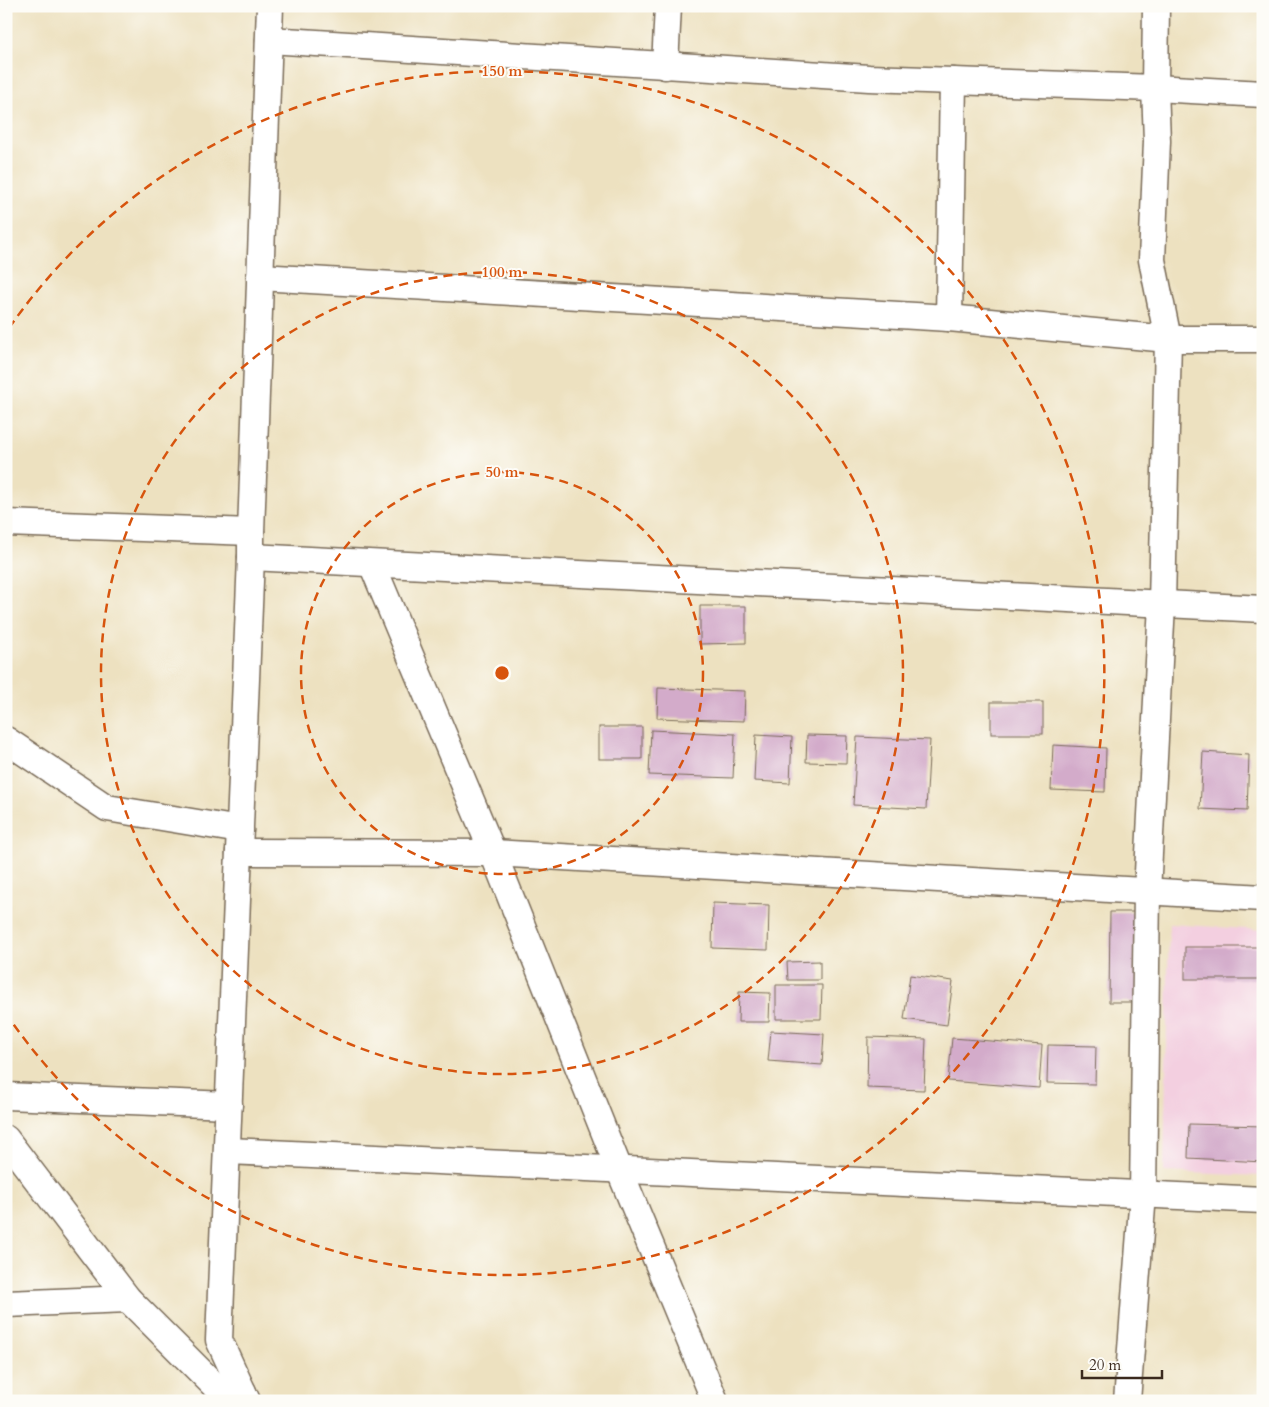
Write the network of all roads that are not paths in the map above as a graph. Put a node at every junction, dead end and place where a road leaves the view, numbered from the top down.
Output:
1 (270, 6) edge
2 (668, 6) edge
3 (1156, 6) edge
4 (269, 40) junction
5 (665, 66) junction
6 (952, 81) junction
7 (1155, 88) junction
8 (1263, 94) edge
9 (260, 277) junction
10 (949, 318) junction
11 (1168, 339) junction
12 (1263, 340) edge
13 (6, 523) edge
14 (251, 545) junction
15 (372, 564) junction
16 (1162, 604) junction
17 (1263, 609) edge
18 (6, 740) edge
19 (239, 841) junction
20 (493, 853) junction
21 (1147, 892) junction
22 (1263, 898) edge
23 (6, 1096) edge
24 (229, 1105) junction
25 (6, 1139) edge
26 (228, 1151) junction
27 (619, 1170) junction
28 (1143, 1194) junction
29 (1263, 1200) edge
30 (128, 1299) junction
31 (6, 1304) edge
32 (245, 1396) edge
33 (715, 1401) edge
34 (1127, 1401) edge

1 - 4 street
2 - 5 street
3 - 7 street
4 - 5 street
4 - 9 street
5 - 6 street
6 - 7 street
6 - 10 street
7 - 8 street
7 - 11 street
9 - 10 street
9 - 14 street
10 - 11 street
11 - 12 street
11 - 16 street
13 - 14 street
14 - 15 street
14 - 19 street
15 - 16 street
15 - 20 street
16 - 17 street
16 - 21 street
18 - 19 street
19 - 20 street
19 - 24 street
20 - 21 street
20 - 27 street
21 - 22 street
21 - 28 street
23 - 24 street
24 - 26 street
25 - 30 street
26 - 27 street
26 - 32 street
27 - 28 street
27 - 33 street
28 - 29 street
28 - 34 street
30 - 31 street
30 - 32 street

